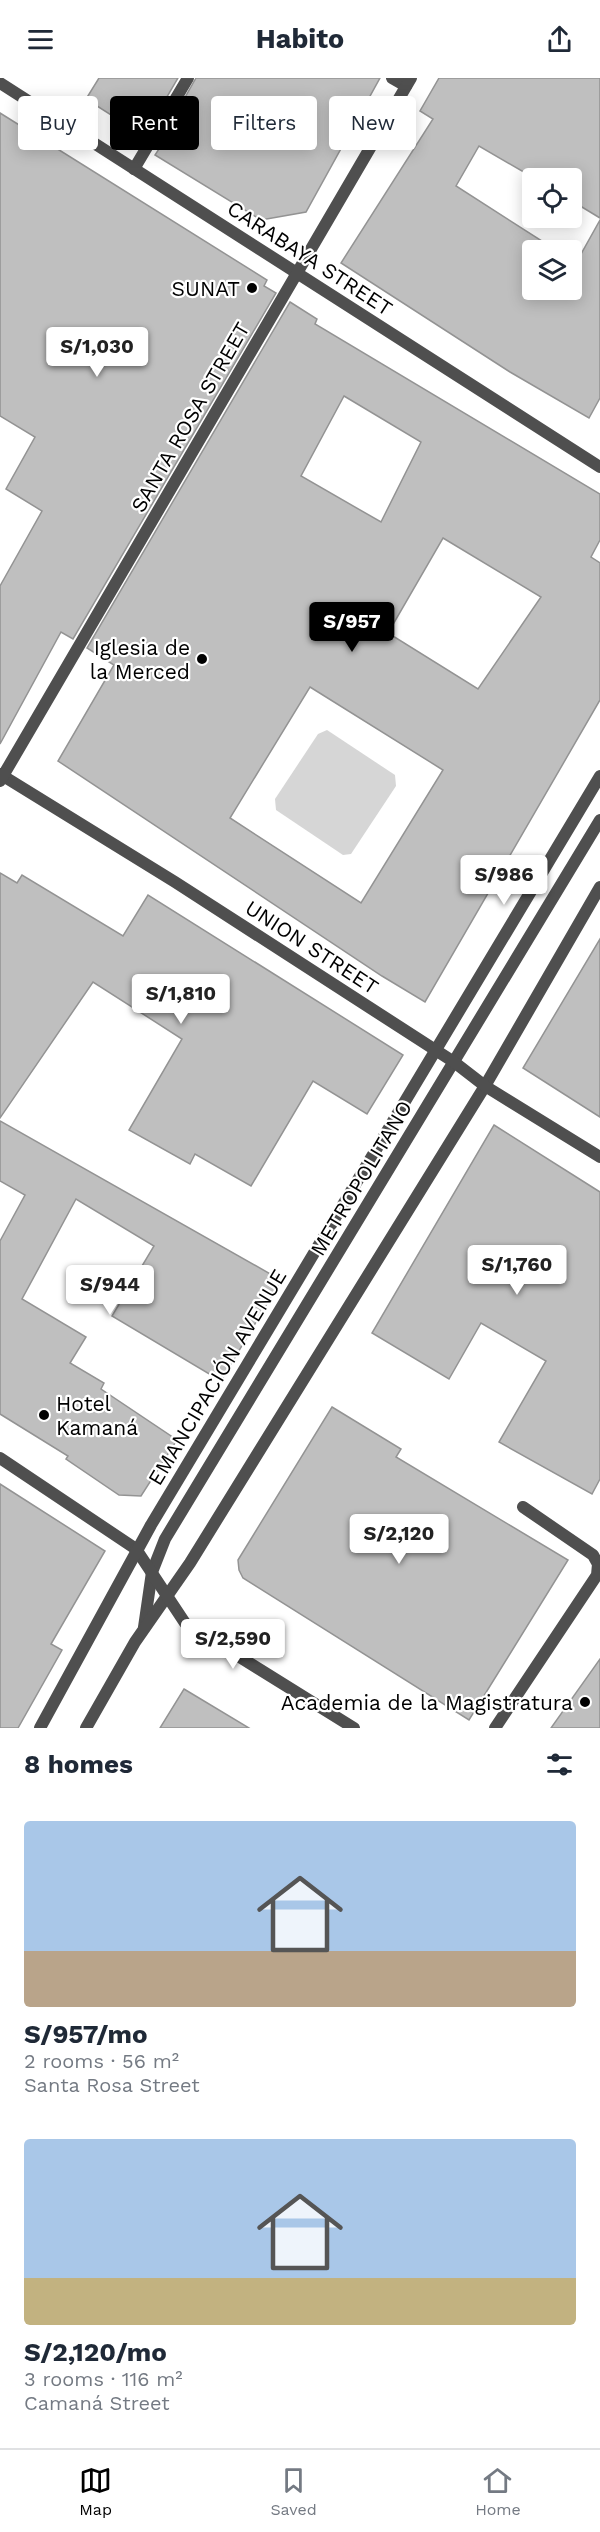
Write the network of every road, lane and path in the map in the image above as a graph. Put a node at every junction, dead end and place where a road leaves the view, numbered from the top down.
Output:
1 (188, 78) edge
2 (392, 78) edge
3 (408, 82) edge
4 (0, 83) edge
5 (134, 169) junction
6 (297, 273) junction
7 (600, 466) edge
8 (600, 776) edge
9 (1, 777) edge
10 (600, 820) edge
11 (600, 887) edge
12 (435, 1052) junction
13 (454, 1062) junction
14 (485, 1086) junction
15 (600, 1157) edge
16 (0, 1458) edge
17 (523, 1507) dead end
18 (136, 1550) junction
19 (152, 1572) junction
20 (167, 1597) junction
21 (144, 1628) junction
22 (40, 1728) edge
23 (86, 1728) edge
24 (354, 1728) edge
25 (495, 1728) edge

1 - 5 street
2 - 3 street
3 - 6 street, SANTA ROSA STREET
4 - 5 street, CARABAYA STREET
5 - 6 street, CARABAYA STREET
6 - 7 street, CARABAYA STREET
6 - 9 street, SANTA ROSA STREET
8 - 12 street, EMANCIPACIÓN AVENUE
9 - 12 street, UNION STREET
10 - 13 street, METROPOLITANO
11 - 14 street, METROPOLITANO
12 - 13 street, UNION STREET
12 - 18 street, EMANCIPACIÓN AVENUE
13 - 14 street, UNION STREET
13 - 19 street, METROPOLITANO
14 - 15 street, UNION STREET
14 - 20 street, METROPOLITANO
16 - 18 street
17 - 25 street
18 - 19 street
18 - 22 street, EMANCIPACIÓN AVENUE
19 - 20 street
19 - 21 street, METROPOLITANO
20 - 21 street, METROPOLITANO
20 - 24 street
21 - 23 street, METROPOLITANO

